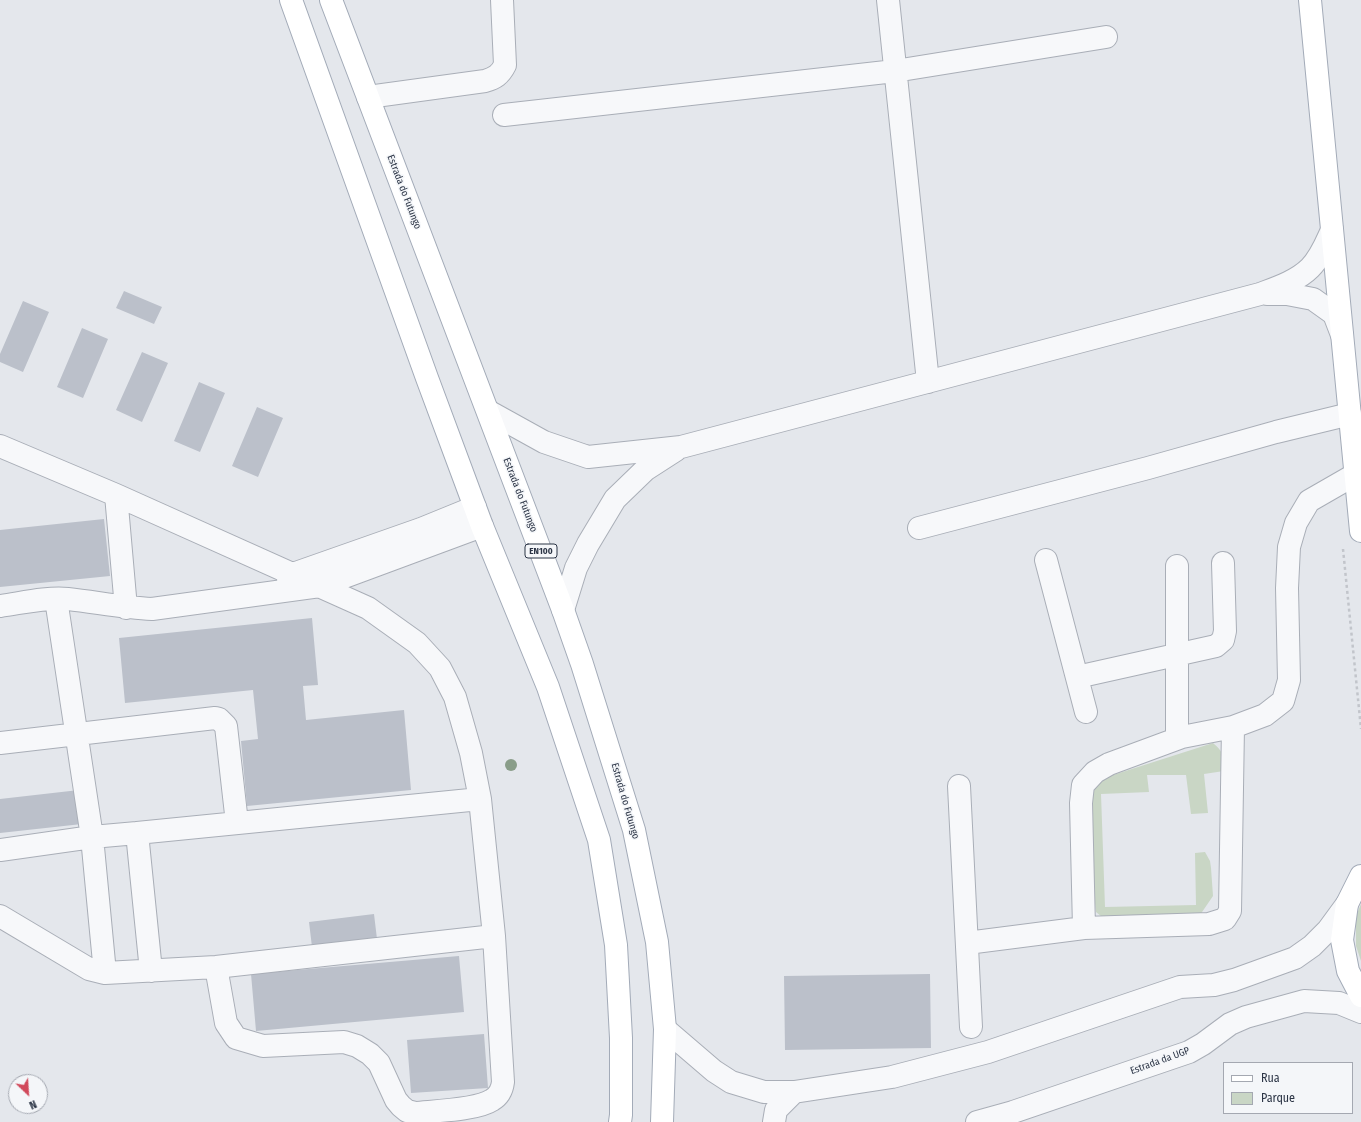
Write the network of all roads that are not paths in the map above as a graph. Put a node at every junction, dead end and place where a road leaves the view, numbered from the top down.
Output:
1 (292, 0) edge
2 (331, 0) edge
3 (502, 0) edge
4 (888, 0) edge
5 (1310, 0) edge
6 (1106, 37) dead end
7 (895, 71) junction
8 (368, 97) junction
9 (504, 115) dead end
10 (1332, 230) junction
11 (1260, 294) junction
12 (1344, 340) junction
13 (928, 382) junction
14 (488, 411) junction
15 (1350, 414) junction
16 (0, 446) edge
17 (681, 447) junction
18 (1356, 474) junction
19 (116, 495) junction
20 (479, 516) junction
21 (919, 528) dead end
22 (1361, 530) edge
23 (1046, 560) dead end
24 (1223, 563) dead end
25 (1177, 566) dead end
26 (293, 574) junction
27 (320, 586) junction
28 (275, 592) junction
29 (56, 599) junction
30 (0, 606) edge
31 (126, 608) junction
32 (563, 610) junction
33 (1177, 655) junction
34 (1077, 677) junction
35 (1086, 712) dead end
36 (1233, 727) junction
37 (76, 733) junction
38 (1177, 738) junction
39 (0, 742) edge
40 (959, 786) dead end
41 (480, 800) junction
42 (237, 823) junction
43 (137, 833) junction
44 (92, 837) junction
45 (0, 850) edge
46 (1361, 876) edge
47 (1347, 904) junction
48 (0, 916) edge
49 (1084, 928) junction
50 (494, 936) junction
51 (967, 943) junction
52 (216, 967) junction
53 (151, 971) junction
54 (105, 973) junction
55 (1361, 996) edge
56 (1361, 1012) edge
57 (971, 1027) dead end
58 (665, 1029) junction
59 (794, 1092) junction
60 (620, 1122) edge
61 (662, 1122) edge
62 (774, 1122) edge
63 (977, 1122) edge

1 - 20 main road
2 - 8 main road, Estrada do Futungo / EN100
3 - 8 street
4 - 7 street
5 - 10 main road
6 - 7 street
7 - 9 street
7 - 13 street
8 - 14 main road, Estrada do Futungo / EN100
10 - 11 street
10 - 12 main road
11 - 12 street
11 - 13 street
12 - 15 main road
13 - 17 street
14 - 17 street
14 - 32 main road, Estrada do Futungo / EN100
15 - 18 main road
15 - 21 street
16 - 19 street
17 - 32 street
18 - 22 main road
18 - 36 street
19 - 26 street
19 - 31 street
20 - 26 street
20 - 27 street
20 - 60 main road
23 - 34 street
24 - 33 street
25 - 33 street
26 - 27 street
26 - 28 street
27 - 28 street
27 - 41 street
28 - 31 street
29 - 30 street
29 - 31 street
29 - 37 street
32 - 58 main road, Estrada do Futungo / EN100
33 - 34 street
33 - 38 street
34 - 35 street
36 - 38 street
36 - 49 street
37 - 39 street
37 - 42 street
37 - 44 street
38 - 49 street
40 - 51 street
41 - 42 street
41 - 50 street
42 - 43 street
43 - 44 street
43 - 53 street
44 - 45 street
44 - 54 street
46 - 47 main road
47 - 55 main road
47 - 59 street
48 - 54 street
49 - 51 street
50 - 52 street
50 - 52 street
51 - 57 street
52 - 53 street
53 - 54 street
56 - 63 street, Estrada da UGP
58 - 59 street
58 - 61 main road, Estrada do Futungo / EN100
59 - 62 street

